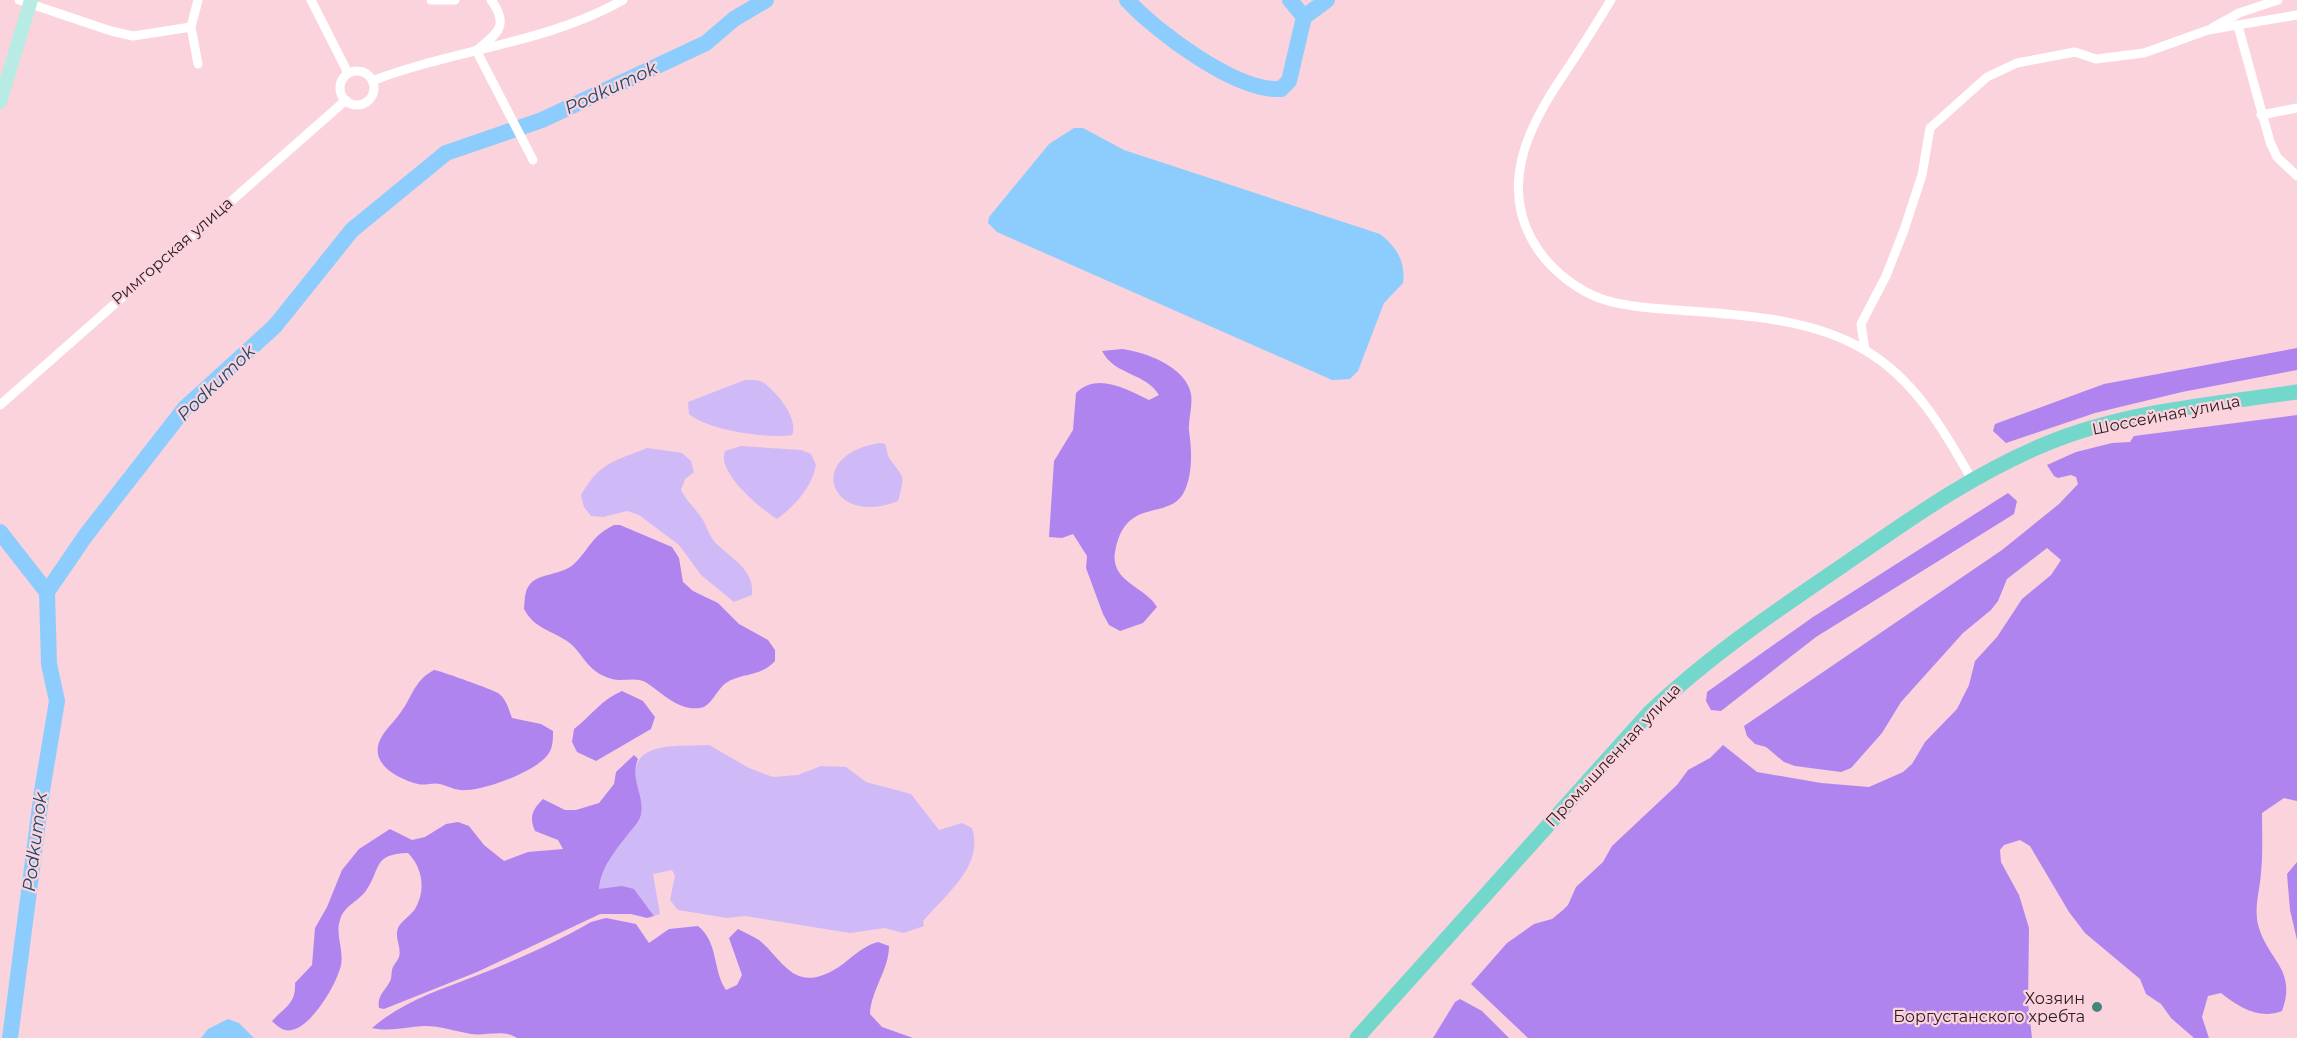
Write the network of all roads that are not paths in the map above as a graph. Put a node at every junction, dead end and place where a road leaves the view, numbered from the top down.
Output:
1 (198, 0) edge
2 (311, 0) edge
3 (431, 0) edge
4 (455, 0) edge
5 (491, 0) edge
6 (623, 0) edge
7 (1611, 0) edge
8 (2278, 0) edge
9 (27, 1) edge
10 (2297, 15) edge
11 (2238, 26) junction
12 (190, 27) junction
13 (2208, 30) junction
14 (476, 50) junction
15 (198, 64) dead end
16 (348, 74) junction
17 (372, 81) junction
18 (346, 100) junction
19 (0, 102) edge
20 (2297, 108) edge
21 (2261, 115) junction
22 (533, 159) dead end
23 (2297, 176) edge
24 (1865, 350) junction
25 (2297, 392) edge
26 (0, 405) edge
27 (1972, 480) junction
28 (1357, 1038) edge

1 - 12 street
2 - 16 street
3 - 4 street
5 - 14 street
6 - 14 street
7 - 24 street
8 - 13 street
9 - 12 street
9 - 19 main road
10 - 11 street
11 - 13 street
11 - 21 street
12 - 15 street
13 - 24 street
14 - 17 street
14 - 22 street
16 - 17 street
16 - 18 street
17 - 18 street
18 - 26 street, Римгорская улица
20 - 21 street
21 - 23 street
24 - 27 street
25 - 27 main road, Шоссейная улица
27 - 28 main road, Промышленная улица

